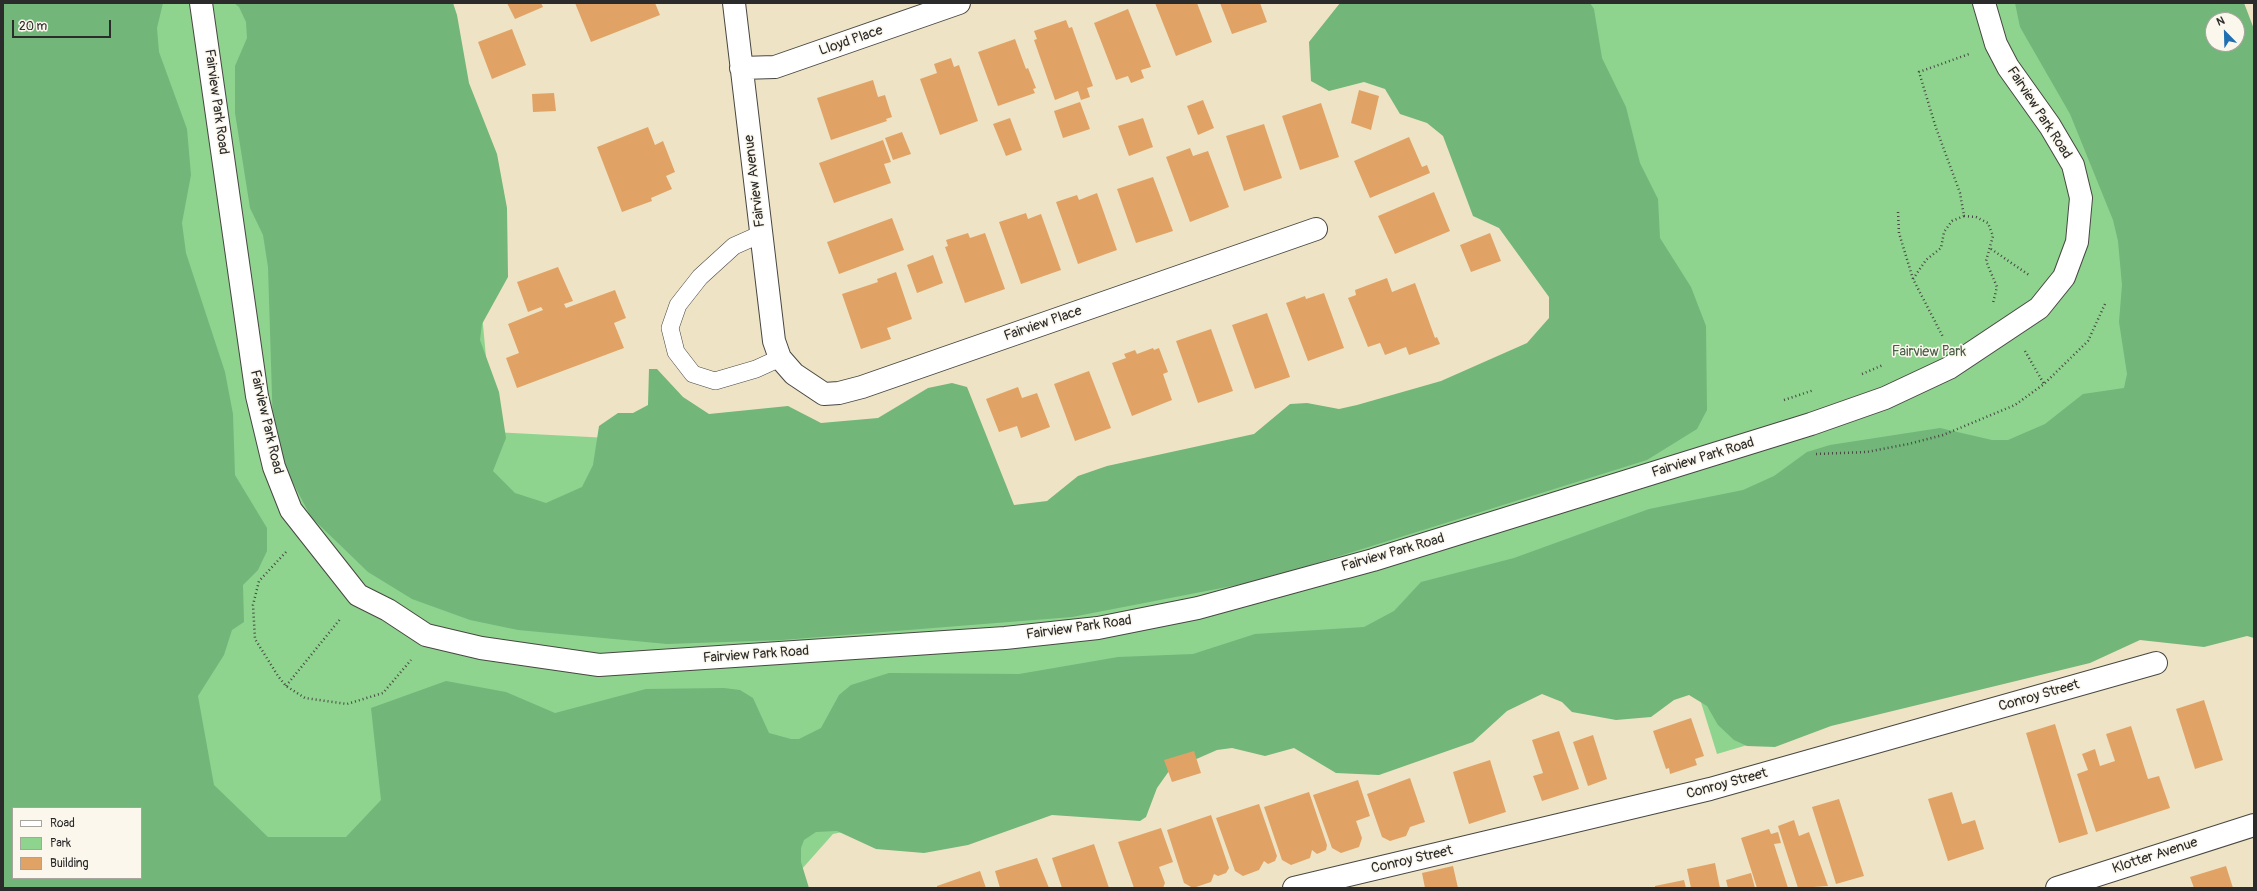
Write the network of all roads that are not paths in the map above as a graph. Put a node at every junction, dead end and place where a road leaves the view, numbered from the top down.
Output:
1 (201, 3) edge
2 (734, 3) edge
3 (959, 3) edge
4 (1984, 3) edge
5 (741, 68) junction
6 (1316, 230) dead end
7 (761, 234) junction
8 (780, 358) junction
9 (2156, 663) dead end
10 (2254, 824) edge
11 (1294, 888) edge
12 (2057, 888) edge

1 - 4 street, Fairview Park Road
2 - 5 street, Fairview Avenue
3 - 5 street, Lloyd Place
5 - 7 street, Fairview Avenue
6 - 8 street, Fairview Place
7 - 8 street, Fairview Avenue
7 - 8 lane
9 - 11 street, Conroy Street
10 - 12 street, Klotter Avenue

